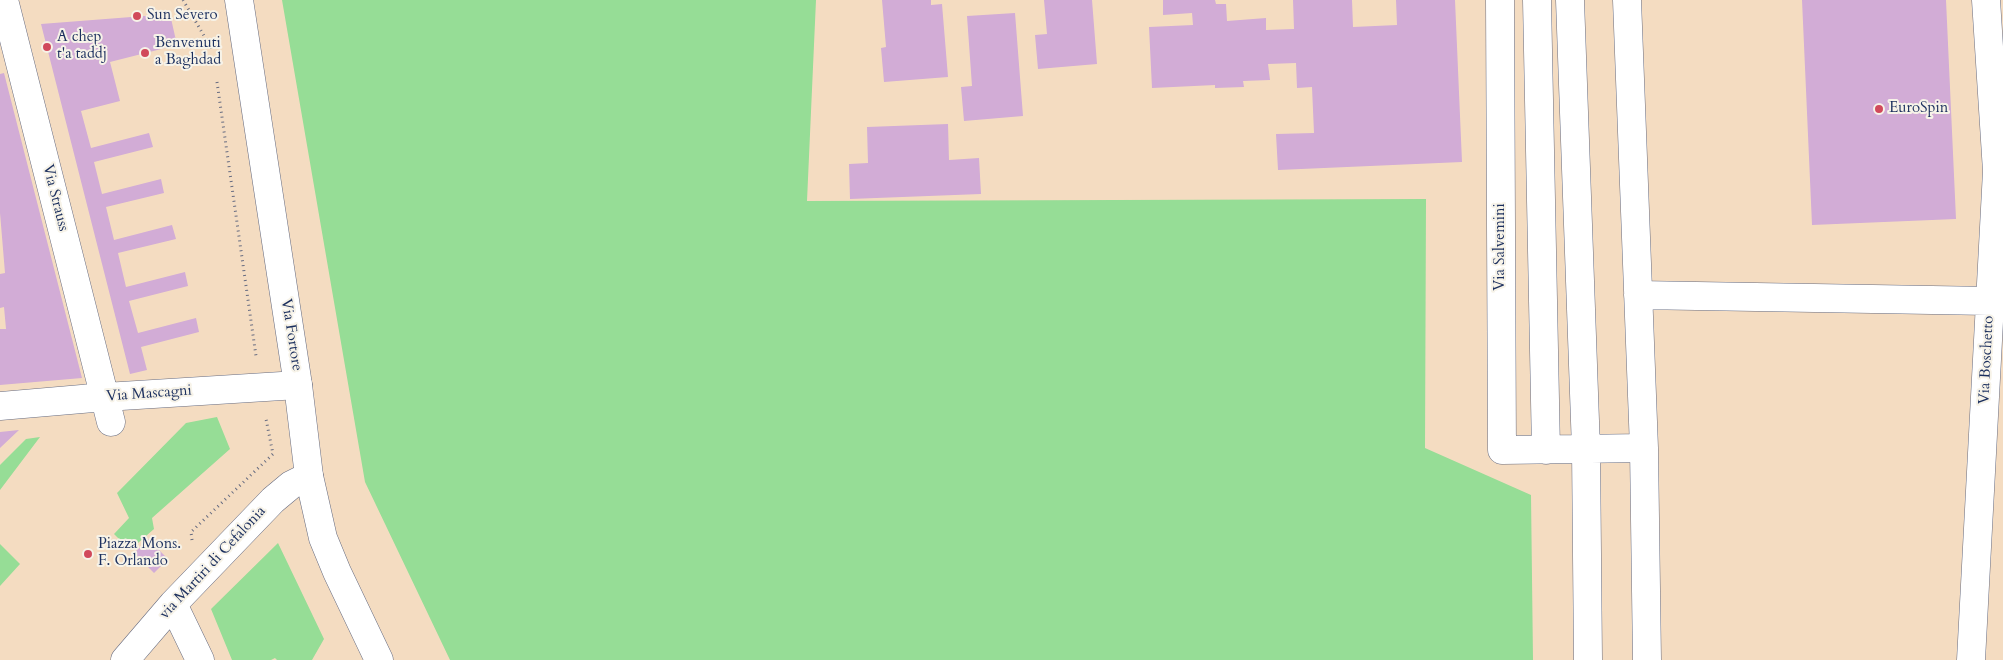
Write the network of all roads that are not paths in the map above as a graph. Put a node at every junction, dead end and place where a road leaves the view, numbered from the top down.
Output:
1 (4, 0) edge
2 (239, 0) edge
3 (1500, 0) edge
4 (1536, 0) edge
5 (1570, 0) edge
6 (1627, 0) edge
7 (1986, 0) edge
8 (1997, 268) edge
9 (1638, 296) junction
10 (1990, 301) junction
11 (1996, 332) edge
12 (298, 385) junction
13 (0, 406) edge
14 (108, 409) junction
15 (1644, 448) junction
16 (1586, 449) junction
17 (1546, 450) junction
18 (309, 476) junction
19 (173, 604) junction
20 (125, 660) edge
21 (200, 660) edge
22 (379, 660) edge
23 (1588, 660) edge
24 (1647, 660) edge
25 (1971, 660) edge

1 - 14 street, Via Strauss
2 - 12 street, Via Fortore
3 - 17 street, Via Salvemini
4 - 17 street
5 - 16 street
6 - 9 street
7 - 8 street, Via Boschetto
8 - 10 street, Via Boschetto
9 - 10 street
9 - 15 street
10 - 11 street, Via Boschetto
11 - 25 street, Via Boschetto
12 - 14 street, Via Mascagni
12 - 18 street, Via Fortore
13 - 14 street, Via Mascagni
15 - 16 street, Via Salvemini
15 - 24 street
16 - 17 street, Via Salvemini
16 - 23 street
18 - 19 street, via Martiri di Cefalonia
18 - 22 street, Via Fortore
19 - 20 street, via Martiri di Cefalonia
19 - 21 street

